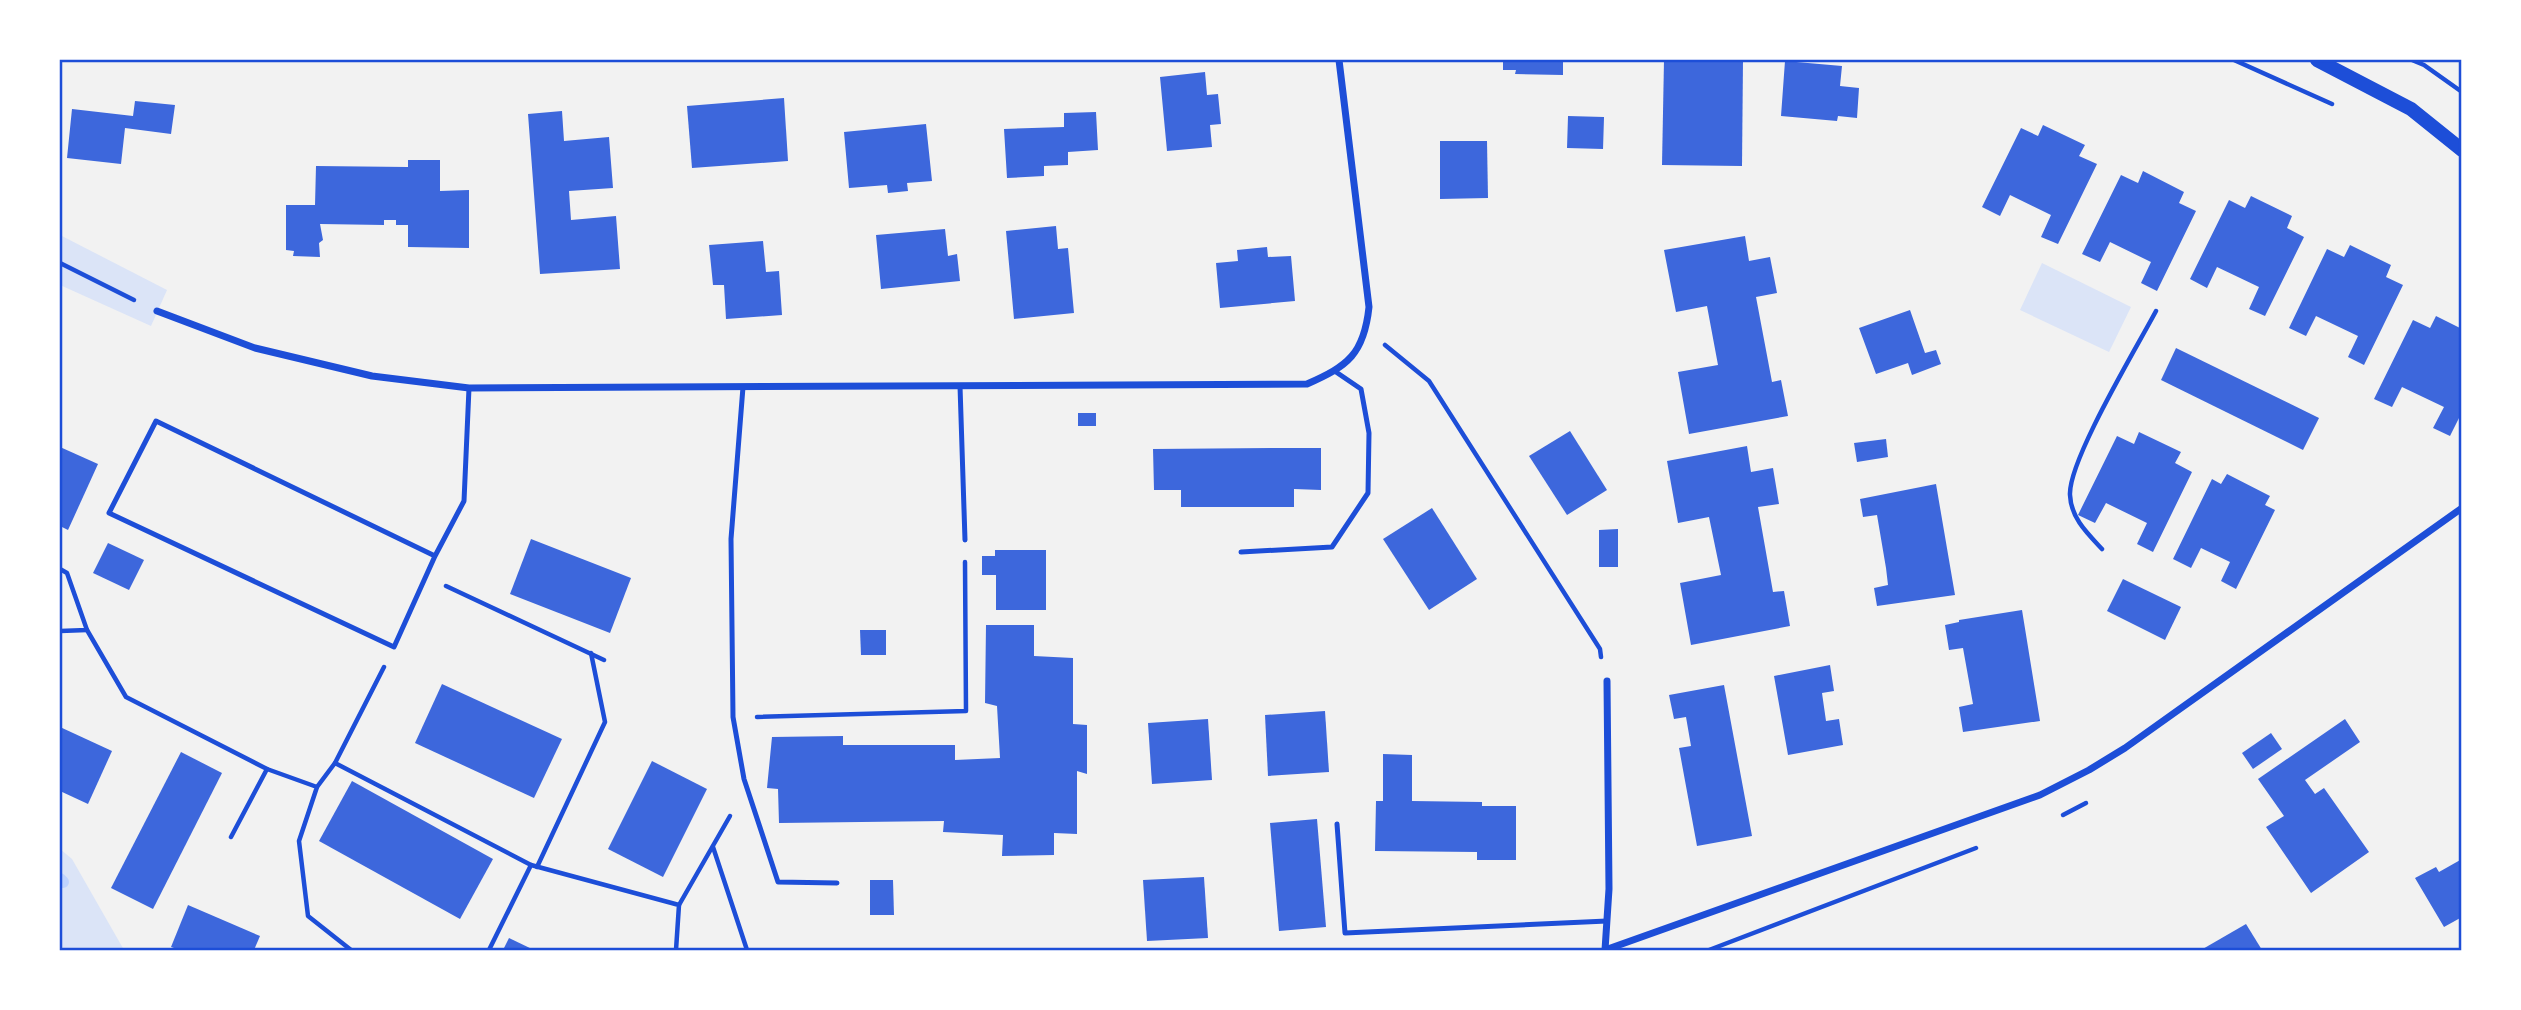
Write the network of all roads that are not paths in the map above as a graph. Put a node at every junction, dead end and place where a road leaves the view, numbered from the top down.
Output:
1 (1339, 60) edge
2 (2317, 60) edge
3 (2462, 150) edge
4 (157, 311) road end
5 (1336, 372) junction
6 (960, 386) junction
7 (743, 387) junction
8 (469, 388) junction
9 (2462, 508) edge
10 (965, 540) road end
11 (1241, 552) dead end
12 (435, 556) junction
13 (1607, 681) road end
14 (1337, 824) dead end
15 (837, 883) dead end
16 (1607, 921) junction
17 (1605, 950) edge

1 - 5 street
2 - 3 main road
4 - 8 street
5 - 6 street
5 - 11 lane
6 - 7 street
6 - 10 lane
7 - 8 street
7 - 15 lane
8 - 12 lane
9 - 17 street
12 - 12 lane
13 - 16 street
14 - 16 lane
16 - 17 street

